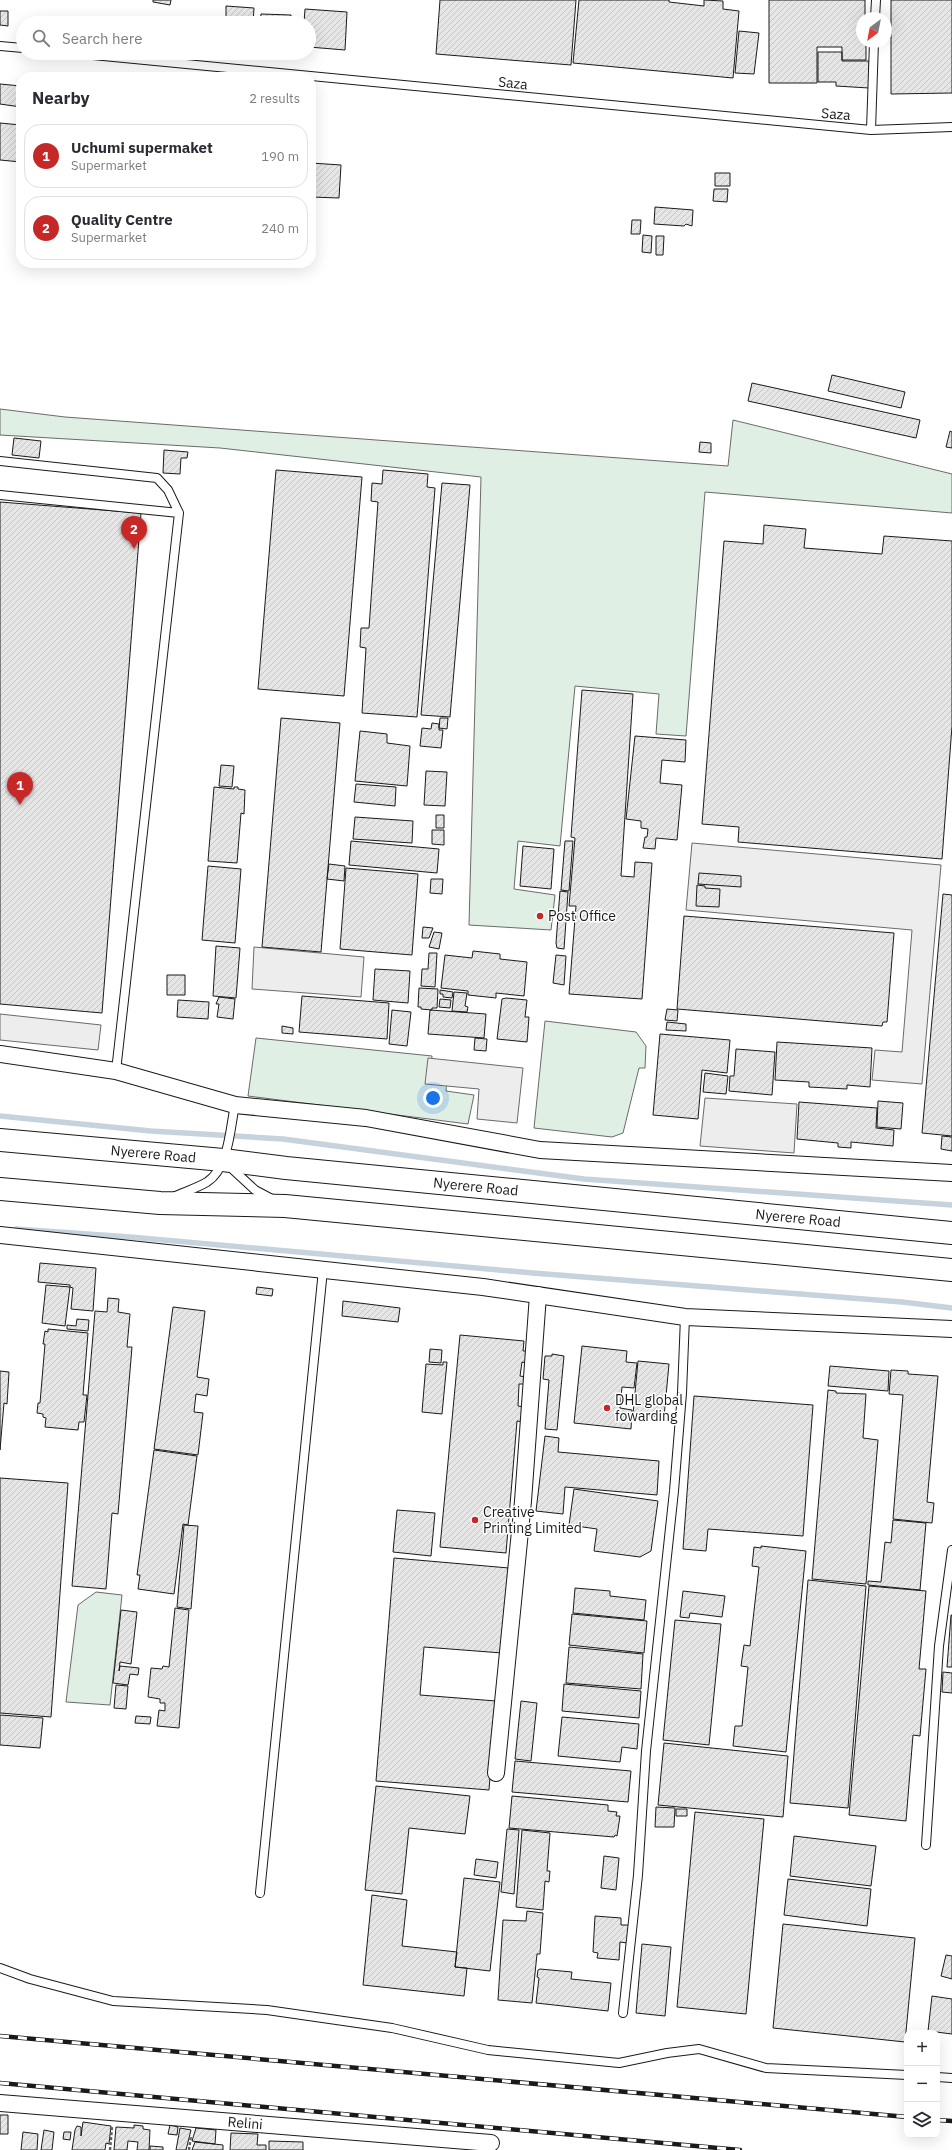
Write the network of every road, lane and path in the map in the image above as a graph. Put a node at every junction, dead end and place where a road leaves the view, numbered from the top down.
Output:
1 (876, 0) edge
2 (875, 12) edge
3 (0, 46) edge
4 (16, 47) edge
5 (874, 48) edge
6 (145, 60) edge
7 (269, 72) edge
8 (316, 77) edge
9 (952, 127) edge
10 (871, 130) junction
11 (0, 461) edge
12 (0, 495) edge
13 (179, 513) junction
14 (0, 1054) edge
15 (116, 1071) junction
16 (235, 1105) junction
17 (0, 1140) edge
18 (223, 1160) junction
19 (952, 1173) edge
20 (0, 1189) edge
21 (160, 1203) junction
22 (285, 1206) junction
23 (952, 1233) edge
24 (0, 1235) edge
25 (323, 1270) junction
26 (952, 1270) edge
27 (538, 1295) junction
28 (685, 1317) junction
29 (952, 1329) edge
30 (952, 1550) edge
31 (496, 1773) dead end
32 (926, 1845) dead end
33 (260, 1893) dead end
34 (0, 1968) edge
35 (623, 2013) dead end
36 (904, 2076) edge
37 (940, 2077) edge
38 (952, 2078) edge
39 (0, 2103) edge
40 (113, 2113) junction
41 (491, 2143) dead end
42 (110, 2150) edge

1 - 2 lane
3 - 4 lane
5 - 10 lane
6 - 7 lane, Saza
8 - 10 lane, Saza
9 - 10 lane, Saza
11 - 13 lane
12 - 13 lane
13 - 15 lane
14 - 15 street
15 - 16 street
16 - 18 lane
16 - 19 street
17 - 18 highway, Nyerere Road
18 - 21 lane
18 - 22 lane
18 - 23 highway, Nyerere Road
20 - 21 highway
21 - 22 highway
22 - 26 highway
24 - 25 street
25 - 27 street
25 - 33 lane
27 - 28 street
27 - 31 street
28 - 29 street
28 - 35 lane
30 - 32 lane
34 - 36 lane
37 - 38 lane
39 - 40 street, Relini
40 - 41 street, Relini
40 - 42 path

